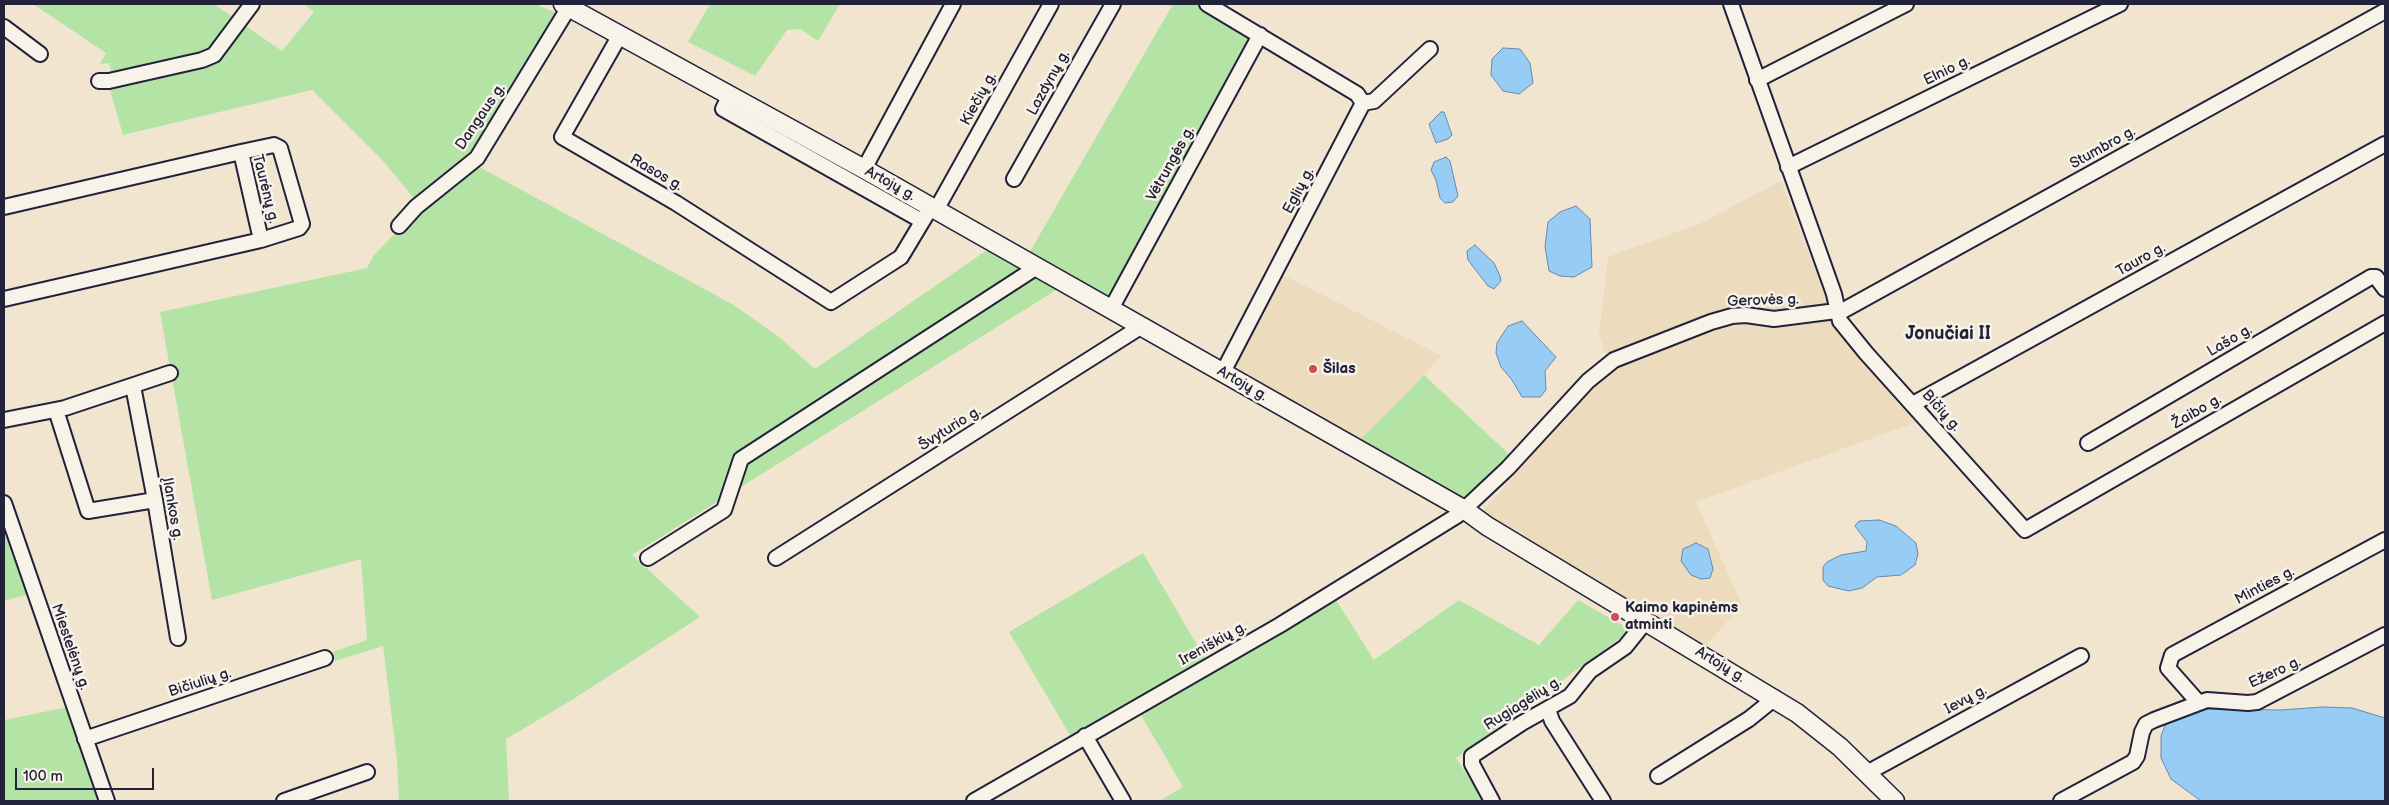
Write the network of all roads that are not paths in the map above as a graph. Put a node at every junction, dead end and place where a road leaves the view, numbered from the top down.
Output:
1 (252, 4) edge
2 (953, 4) edge
3 (1051, 4) edge
4 (1113, 4) edge
5 (1207, 4) edge
6 (1730, 4) edge
7 (1906, 4) edge
8 (2120, 4) edge
9 (566, 6) edge
10 (2385, 11) edge
11 (4, 27) edge
12 (620, 35) junction
13 (1260, 35) junction
14 (1430, 49) dead end
15 (40, 54) dead end
16 (1757, 80) junction
17 (99, 81) dead end
18 (730, 95) junction
19 (1363, 103) junction
20 (2385, 144) edge
21 (241, 152) junction
22 (1788, 167) junction
23 (864, 169) junction
24 (1014, 179) dead end
25 (4, 207) edge
26 (930, 212) junction
27 (399, 226) dead end
28 (261, 240) junction
29 (1037, 267) junction
30 (2385, 289) edge
31 (4, 299) edge
32 (831, 302) joint
33 (1111, 309) junction
34 (1836, 311) junction
35 (2385, 322) edge
36 (1142, 326) junction
37 (1222, 372) junction
38 (170, 373) dead end
39 (133, 386) junction
40 (1913, 404) junction
41 (56, 410) junction
42 (4, 420) edge
43 (2088, 443) dead end
44 (155, 500) junction
45 (4, 503) edge
46 (1465, 510) junction
47 (2025, 530) joint
48 (2385, 540) edge
49 (648, 558) dead end
50 (776, 558) dead end
51 (1646, 621) junction
52 (2385, 635) edge
53 (178, 638) dead end
54 (2081, 656) dead end
55 (325, 658) dead end
56 (1775, 698) junction
57 (2198, 702) junction
58 (1548, 709) junction
59 (1085, 736) junction
60 (84, 739) junction
61 (367, 772) dead end
62 (1867, 773) junction
63 (1658, 776) dead end
64 (978, 800) edge
65 (107, 801) edge
66 (284, 801) edge
67 (1123, 801) edge
68 (1492, 801) edge
69 (1602, 801) edge
70 (1895, 801) edge
71 (2061, 801) edge

1 - 17 street
2 - 23 street
3 - 26 street, Kiečių g.
4 - 24 street, Lazdynų g.
5 - 13 street
6 - 16 street
7 - 16 street
8 - 22 street, Elnio g.
9 - 12 main road, Artojų g.
9 - 27 street, Dangaus g.
10 - 34 street, Stumbro g.
11 - 15 street
12 - 18 main road, Artojų g.
12 - 32 street, Rasos g.
13 - 19 street
13 - 33 street, Vėtrungės g.
14 - 19 street
16 - 22 street
18 - 23 main road, Artojų g.
18 - 26 street
19 - 37 street, Eglių g.
20 - 40 street, Tauro g.
21 - 25 street, Taurėnų g.
21 - 28 street, Taurėnų g.
21 - 28 street
22 - 34 street
23 - 26 main road, Artojų g.
26 - 29 main road, Artojų g.
26 - 32 street, Kiečių g.
28 - 31 street, Taurėnų g.
29 - 33 main road, Artojų g.
29 - 49 street
30 - 43 street, Lašo g.
33 - 36 main road, Artojų g.
34 - 40 street, Bičių g.
34 - 46 street, Gerovės g.
35 - 47 street, Žaibo g.
36 - 37 main road, Artojų g.
36 - 50 street, Švyturio g.
37 - 46 main road, Artojų g.
38 - 39 street
39 - 41 street
39 - 44 street, Įlankos g.
40 - 47 street, Bičių g.
41 - 42 street
41 - 44 street
44 - 53 street, Įlankos g.
45 - 60 street, Miestelėnų g.
46 - 51 main road, Artojų g.
46 - 59 street, Ireniškių g.
48 - 57 street, Minties g.
51 - 56 main road, Artojų g.
51 - 58 street, Rugiagėlių g.
52 - 57 street, Ežero g.
54 - 62 street, Ievų g.
55 - 60 street, Bičiulių g.
56 - 62 main road, Artojų g.
56 - 63 street
57 - 71 street, Ežero g.
58 - 68 street, Rugiagėlių g.
58 - 69 street
59 - 64 street, Ireniškių g.
59 - 67 street
60 - 65 street, Miestelėnų g.
61 - 66 street
62 - 70 main road, Artojų g.

